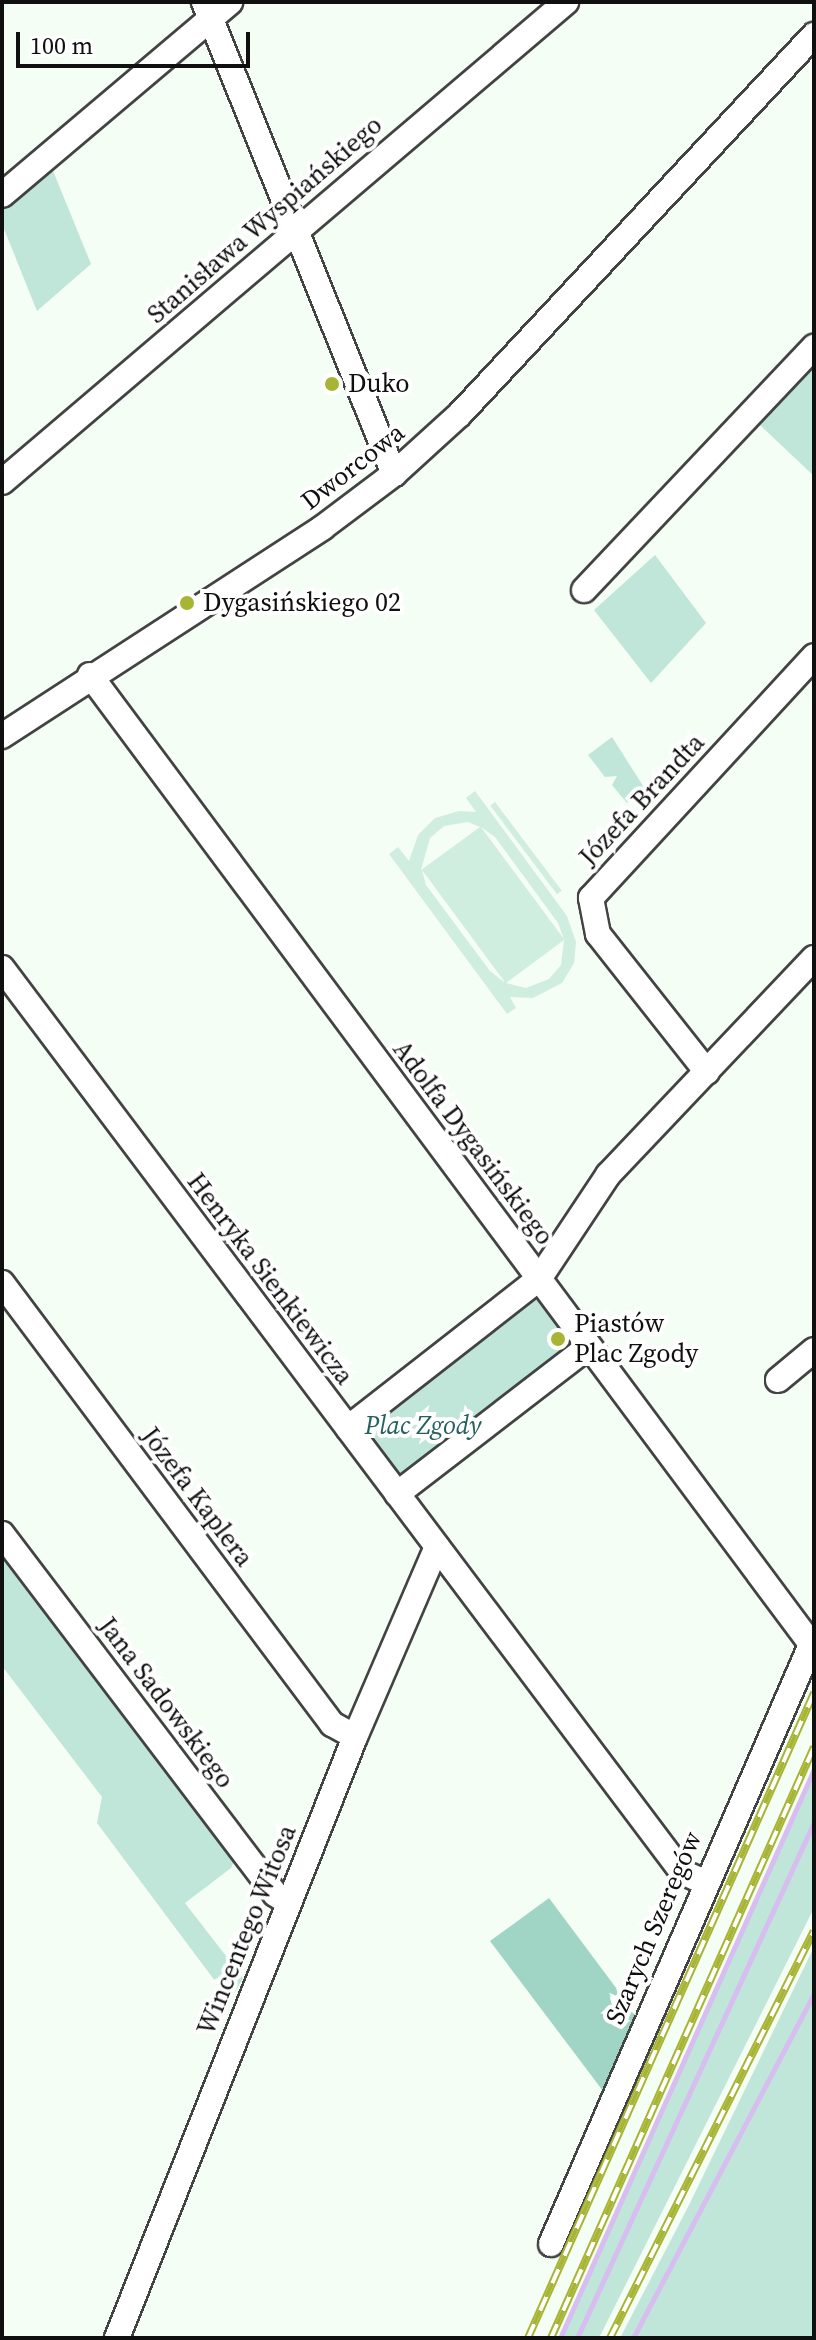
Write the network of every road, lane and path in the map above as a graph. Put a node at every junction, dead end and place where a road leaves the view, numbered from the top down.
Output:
1 (230, 2) edge
2 (566, 2) edge
3 (208, 10) edge
4 (814, 35) edge
5 (2, 195) edge
6 (295, 231) junction
7 (814, 347) edge
8 (394, 474) junction
9 (2, 482) edge
10 (584, 590) dead end
11 (814, 656) edge
12 (90, 675) junction
13 (2, 736) edge
14 (814, 958) edge
15 (2, 968) edge
16 (707, 1072) junction
17 (539, 1279) junction
18 (2, 1283) edge
19 (588, 1347) junction
20 (814, 1350) edge
21 (41, 1354) dead end
22 (778, 1380) dead end
23 (348, 1428) junction
24 (397, 1494) junction
25 (2, 1534) edge
26 (437, 1547) junction
27 (813, 1641) edge
28 (351, 1746) junction
29 (704, 1882) junction
30 (288, 1902) junction
31 (551, 2244) dead end
32 (117, 2338) edge

1 - 3 street
2 - 6 street, Stanisława Wyspiańskiego
3 - 5 street
3 - 6 street
4 - 8 street, Dworcowa
6 - 8 street
6 - 9 street, Stanisława Wyspiańskiego
7 - 10 street
8 - 12 street, Dworcowa
11 - 16 street, Józefa Brandta
12 - 13 street, Dworcowa
12 - 17 street, Adolfa Dygasińskiego
14 - 16 street
15 - 23 street, Henryka Sienkiewicza
16 - 17 street
17 - 19 street, Adolfa Dygasińskiego
17 - 23 street
18 - 28 street, Józefa Kaplera
19 - 24 street
19 - 27 street, Adolfa Dygasińskiego
20 - 22 street
21 - 28 street, Józefa Kaplera
23 - 24 street, Henryka Sienkiewicza
24 - 26 street, Henryka Sienkiewicza
25 - 30 street, Jana Sadowskiego
26 - 28 street, Wincentego Witosa
26 - 29 street, Henryka Sienkiewicza
27 - 29 street, Szarych Szeregów
28 - 30 street, Wincentego Witosa
29 - 31 street, Szarych Szeregów
30 - 32 street, Wincentego Witosa

